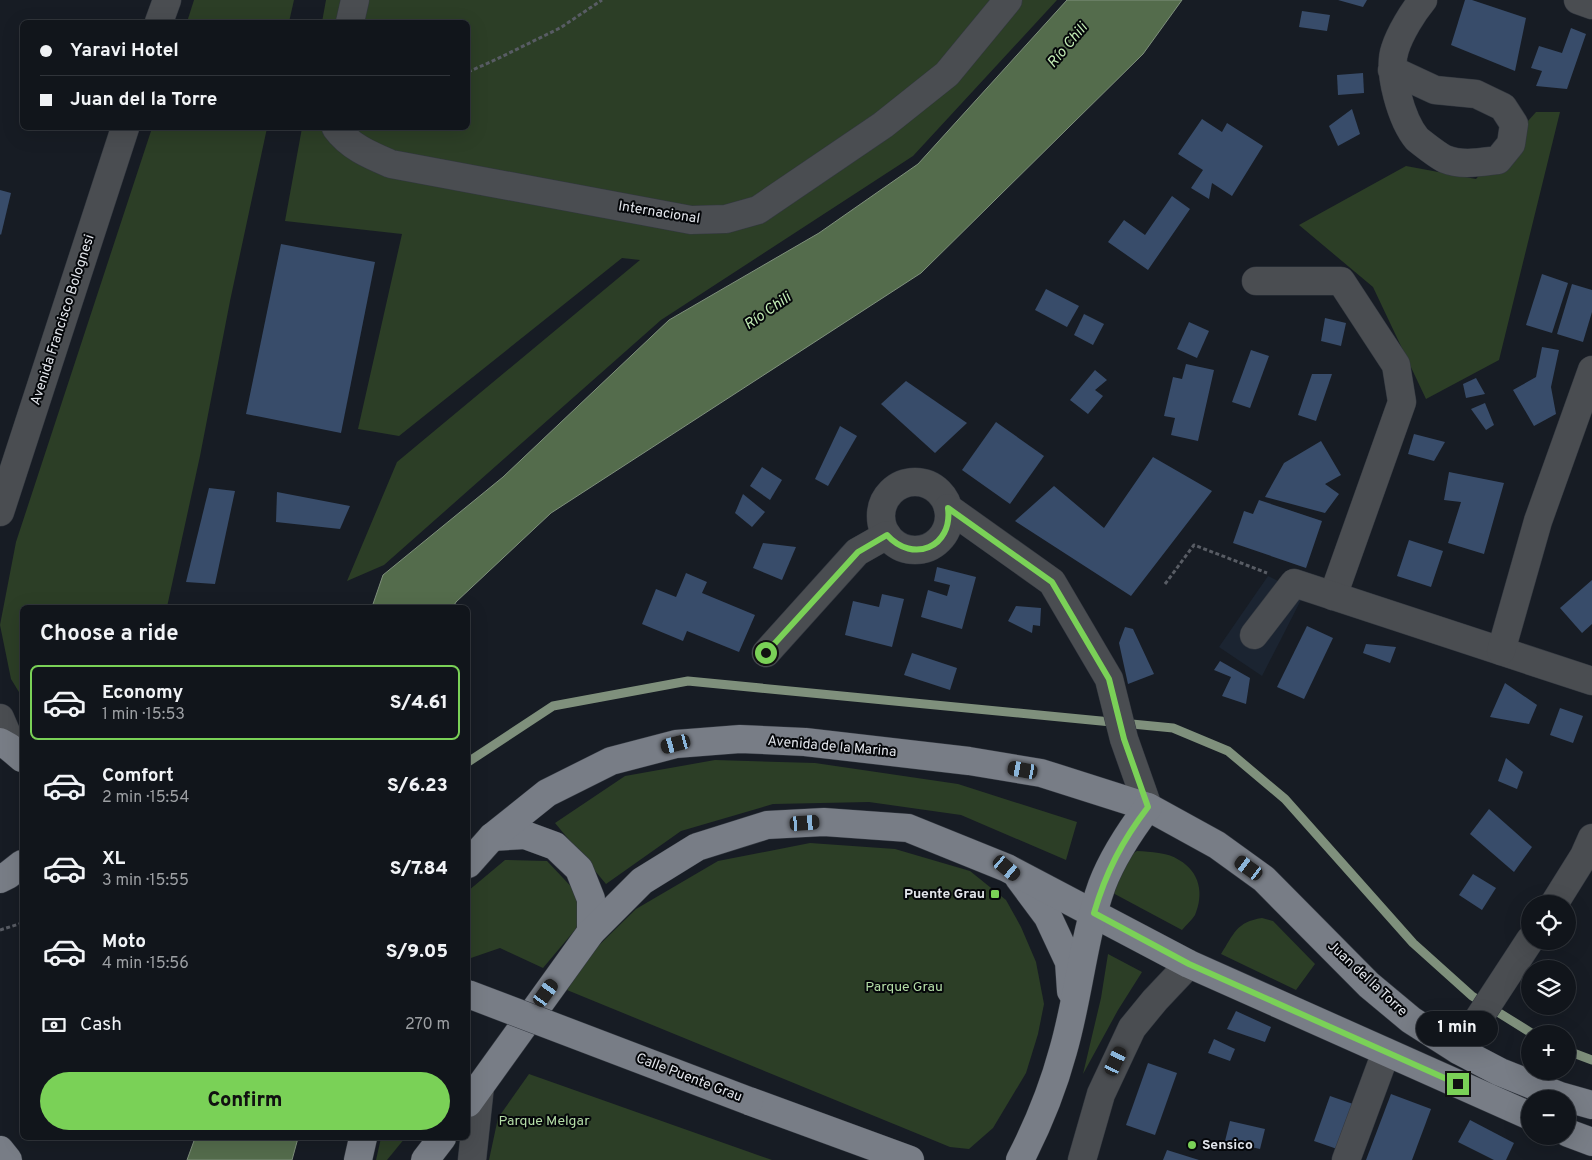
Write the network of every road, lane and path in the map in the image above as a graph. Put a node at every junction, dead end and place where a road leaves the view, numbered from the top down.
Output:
1 (167, 0) edge
2 (355, 0) edge
3 (602, 0) edge
4 (1008, 0) edge
5 (1423, 0) edge
6 (1578, 0) edge
7 (1592, 5) edge
8 (161, 20) edge
9 (350, 20) edge
10 (1392, 70) dead end
11 (470, 71) edge
12 (124, 130) edge
13 (337, 130) edge
14 (1256, 281) dead end
15 (1592, 370) edge
16 (948, 508) junction
17 (0, 512) edge
18 (887, 535) junction
19 (1294, 583) junction
20 (1165, 584) dead end
21 (1334, 596) junction
22 (1254, 635) dead end
23 (1501, 651) junction
24 (766, 653) dead end
25 (1592, 681) edge
26 (0, 718) edge
27 (15, 752) edge
28 (1148, 807) junction
29 (492, 837) junction
30 (1592, 838) edge
31 (1217, 844) joint
32 (470, 862) edge
33 (20, 866) edge
34 (1007, 868) junction
35 (0, 879) edge
36 (1560, 895) edge
37 (1094, 913) junction
38 (20, 924) edge
39 (0, 930) edge
40 (591, 932) junction
41 (1524, 950) edge
42 (1189, 964) junction
43 (470, 995) edge
44 (1072, 1015) junction
45 (1464, 1041) junction
46 (1386, 1052) junction
47 (1541, 1090) edge
48 (474, 1094) edge
49 (1576, 1102) edge
50 (1592, 1105) edge
51 (1521, 1112) edge
52 (1576, 1135) edge
53 (363, 1140) edge
54 (440, 1140) edge
55 (1592, 1142) edge
56 (0, 1150) edge
57 (896, 1157) edge
58 (8, 1160) edge
59 (358, 1160) edge
60 (425, 1160) edge
61 (472, 1160) edge
62 (1020, 1160) edge
63 (1082, 1160) edge
64 (1346, 1160) edge

1 - 8 street
2 - 9 street
3 - 11 path
4 - 13 street, Internacional
5 - 10 street
6 - 7 street
12 - 17 street, Avenida Francisco Bolognesi
14 - 21 street
15 - 23 street
16 - 18 street
16 - 18 street
16 - 28 street
18 - 24 street
19 - 20 path
19 - 21 street
19 - 22 street
21 - 23 street
23 - 25 street
26 - 27 street
28 - 29 main road, Avenida de la Marina
28 - 31 main road, Avenida de la Marina
28 - 37 main road
29 - 32 main road, Avenida de la Marina
29 - 40 main road
30 - 36 street
31 - 45 main road, Juan del la Torre
33 - 35 main road
34 - 37 main road
34 - 40 main road
34 - 44 main road
37 - 42 main road
37 - 44 main road
38 - 39 path
40 - 48 main road
41 - 45 street
42 - 46 main road
42 - 63 street
43 - 57 main road, Calle Puente Grau, bridge
44 - 62 main road
45 - 47 main road, Juan del la Torre
46 - 51 main road
46 - 64 street
48 - 61 street
49 - 50 main road, Juan del la Torre
52 - 55 main road
53 - 59 main road
54 - 60 main road
56 - 58 main road

